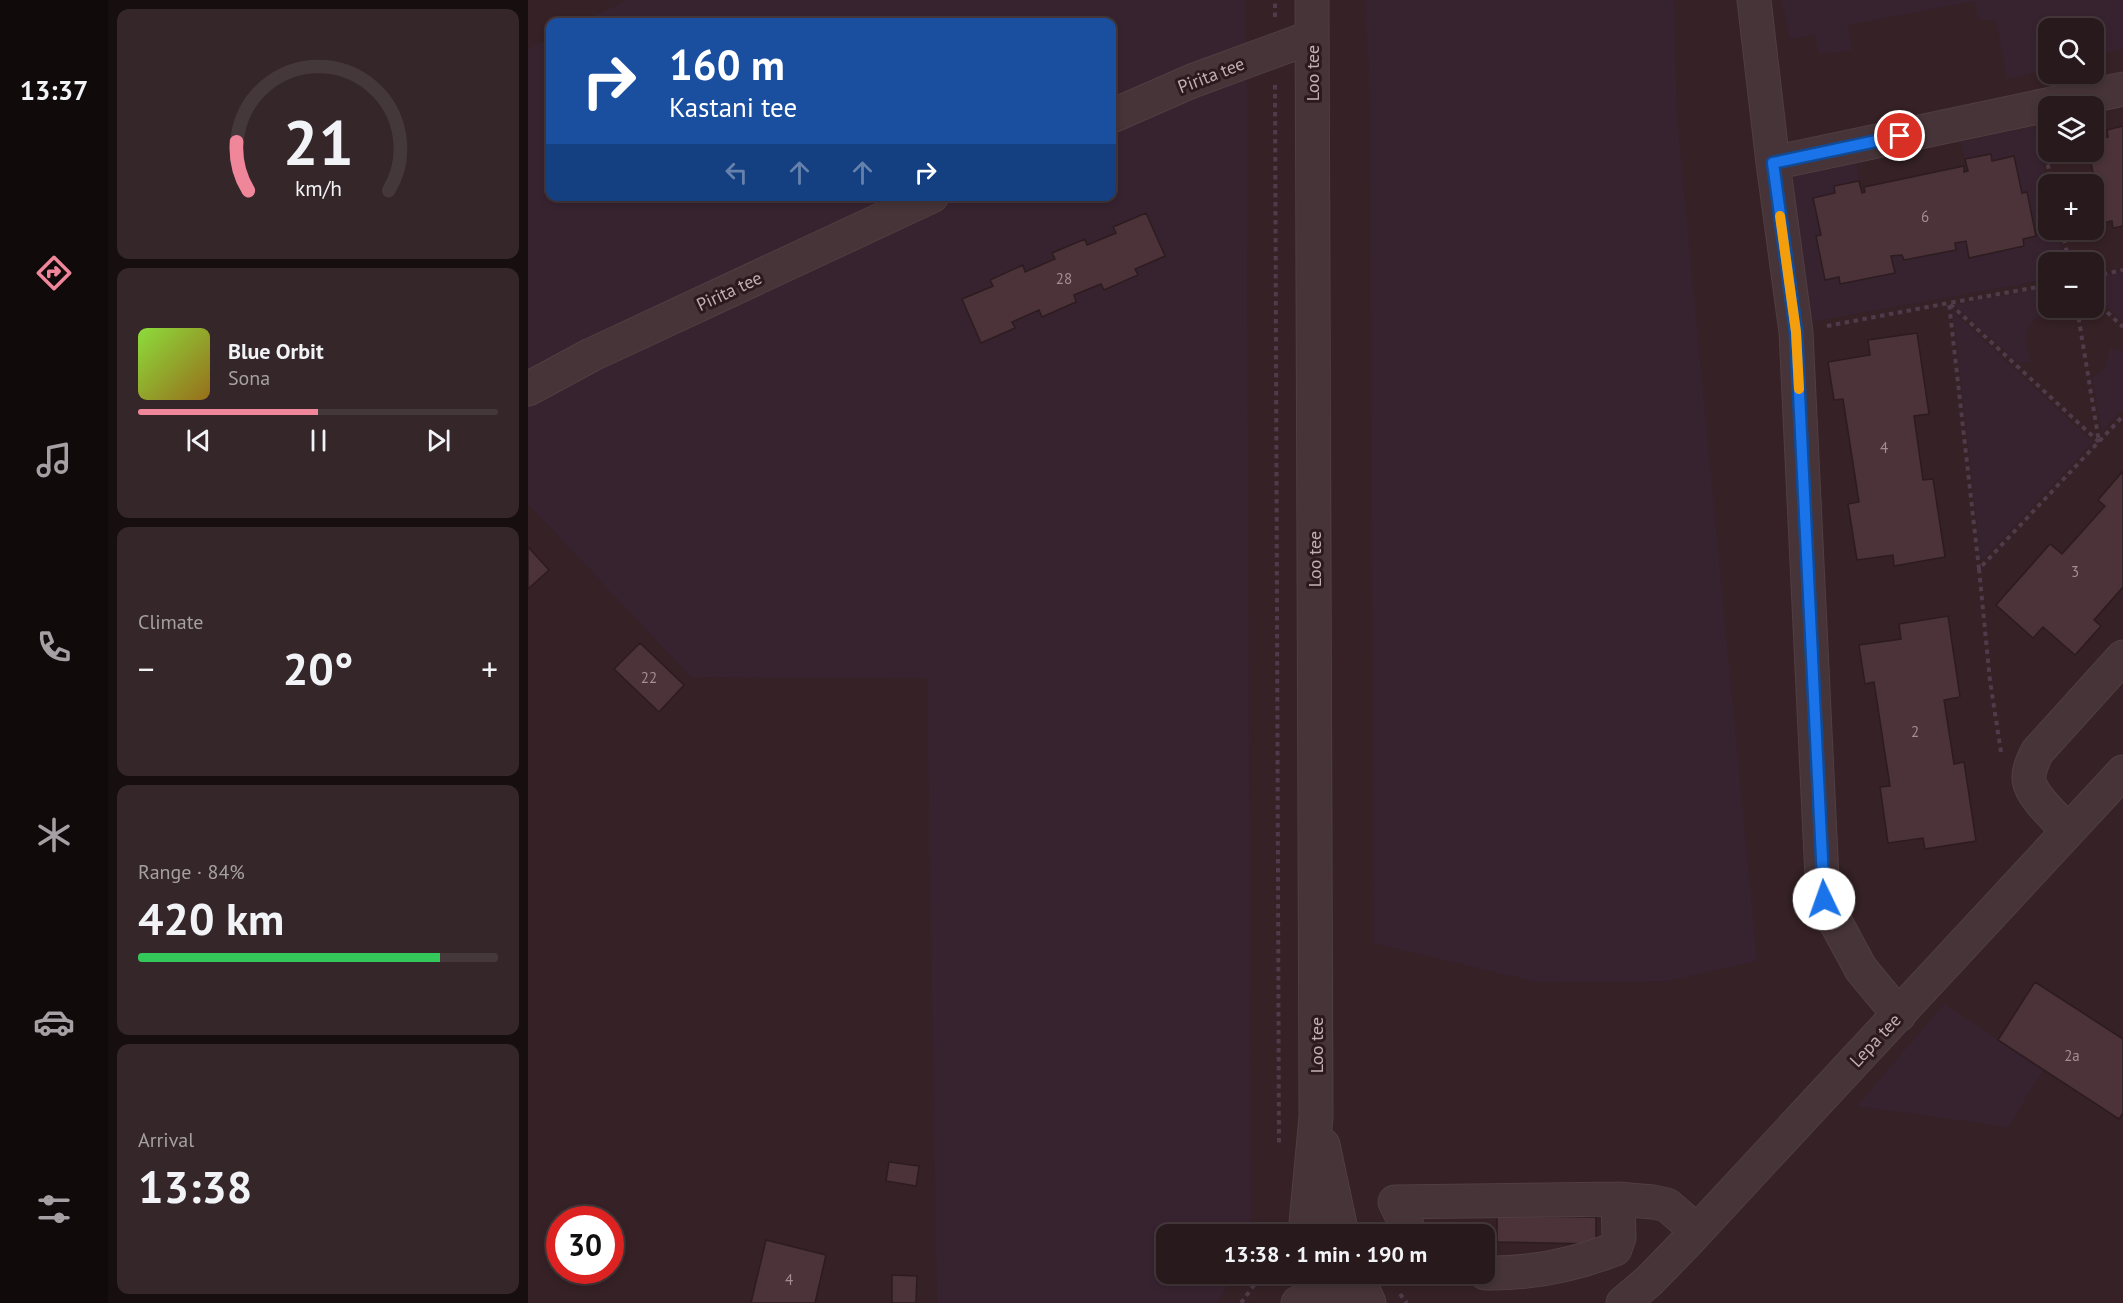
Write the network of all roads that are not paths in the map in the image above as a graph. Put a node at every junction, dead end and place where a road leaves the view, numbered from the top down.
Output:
1 (1312, 0) edge
2 (1754, 0) edge
3 (1312, 37) junction
4 (2123, 89) edge
5 (1116, 114) edge
6 (1773, 163) junction
7 (921, 201) edge
8 (528, 389) edge
9 (2123, 657) edge
10 (2123, 772) edge
11 (2068, 831) junction
12 (1899, 1015) junction
13 (1316, 1117) junction
14 (1618, 1200) junction
15 (1306, 1224) edge
16 (1340, 1224) edge
17 (1406, 1224) edge
18 (1697, 1231) junction
19 (1495, 1273) edge
20 (1298, 1284) edge
21 (1361, 1284) edge
22 (1291, 1303) edge
23 (1298, 1303) edge
24 (1352, 1303) edge
25 (1370, 1303) edge
26 (1623, 1303) edge

1 - 3 street, Loo tee
2 - 6 street
3 - 5 street, Pirita tee
3 - 13 street, Loo tee
4 - 6 street
6 - 12 street
7 - 8 street, Pirita tee
9 - 11 street
10 - 11 street, Lepa tee
11 - 12 street, Lepa tee
12 - 18 street, Lepa tee
13 - 15 street, Loo tee
13 - 16 street, Loo tee
14 - 17 street
14 - 18 street
14 - 19 street
18 - 26 street, Lepa tee
20 - 22 street
21 - 25 street
23 - 24 street

